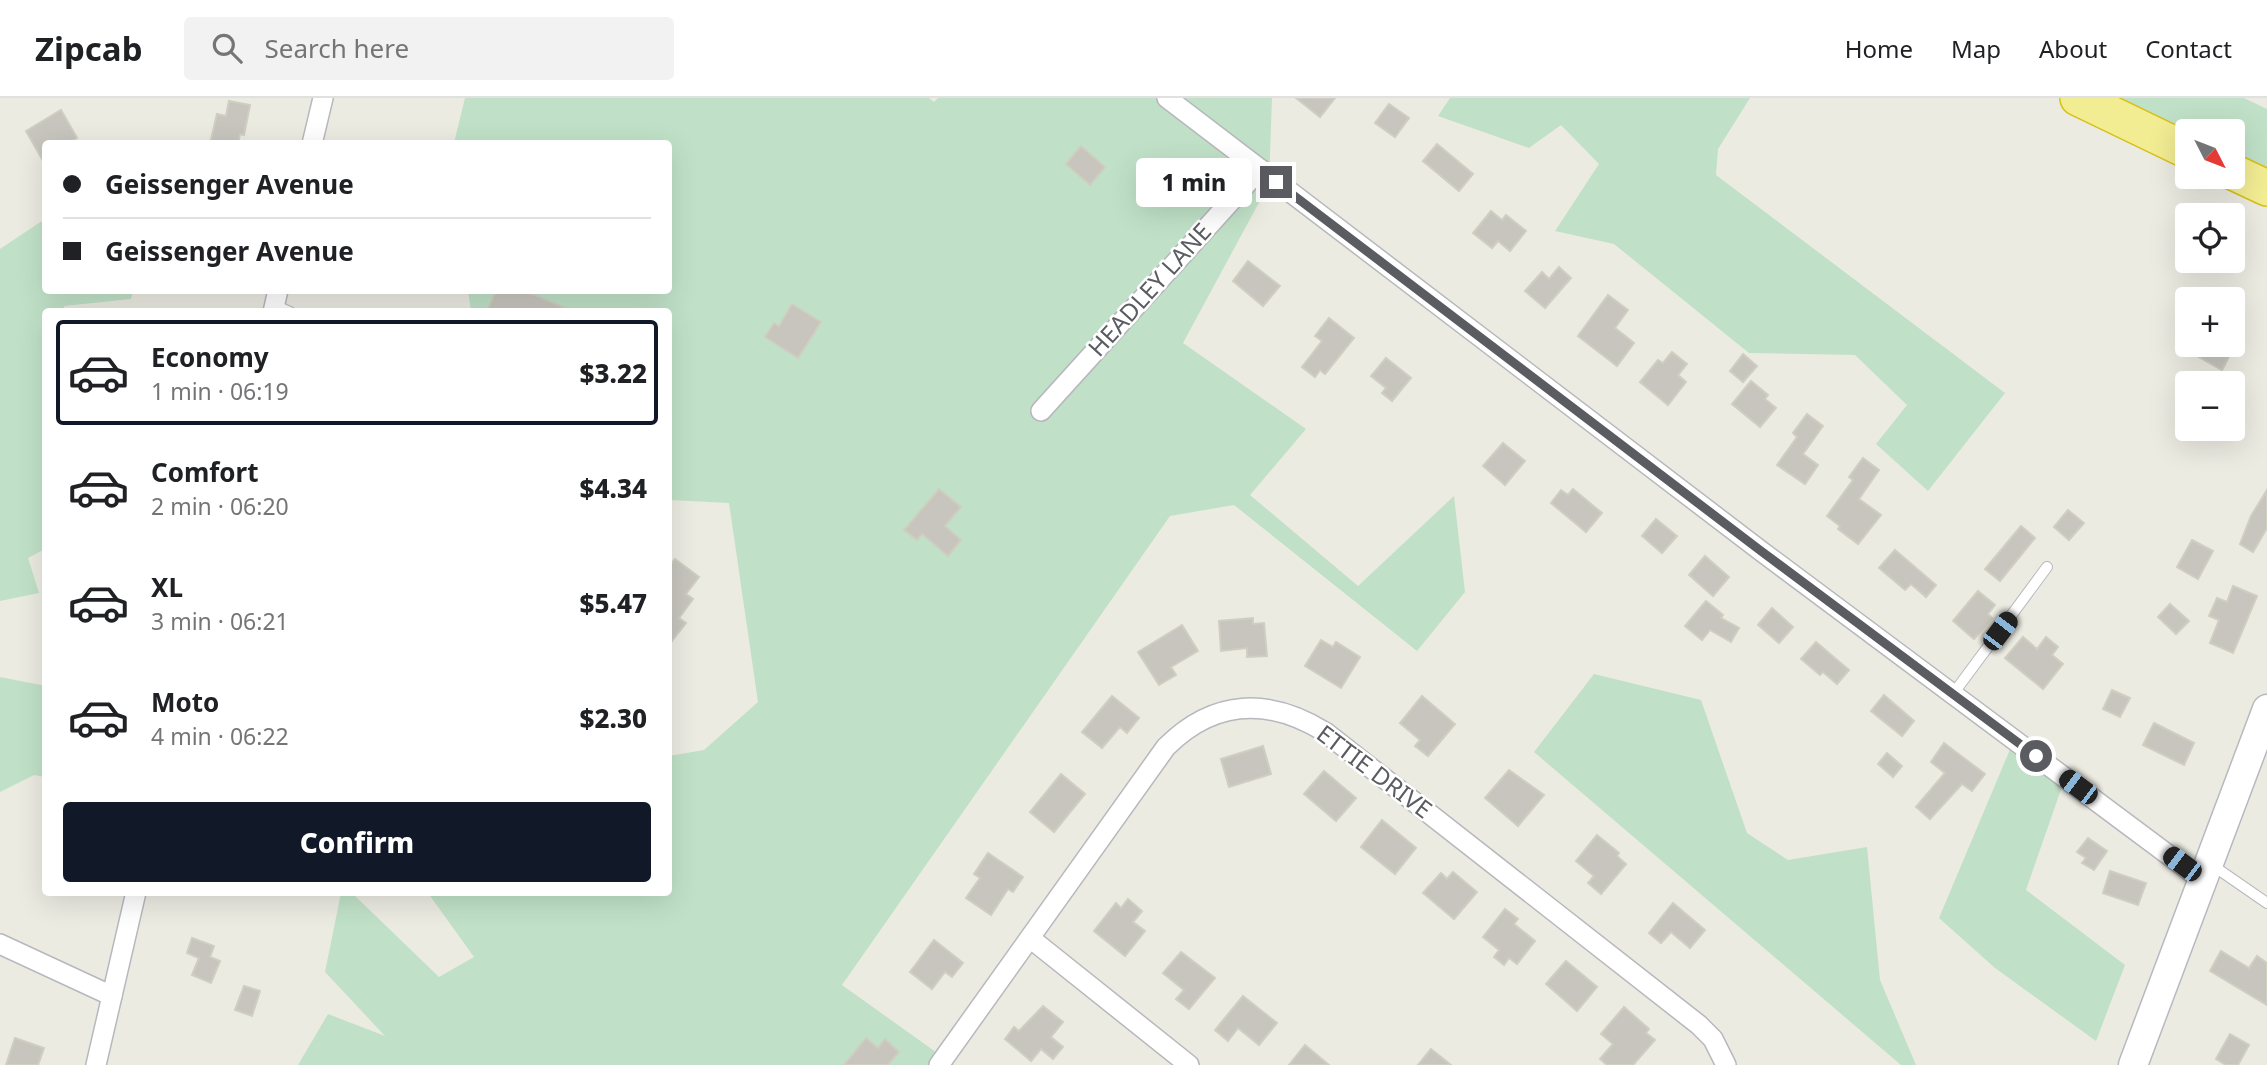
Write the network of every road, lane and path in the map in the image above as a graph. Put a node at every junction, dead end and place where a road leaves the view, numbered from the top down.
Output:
1 (323, 98) edge
2 (1167, 98) edge
3 (2078, 98) edge
4 (313, 140) edge
5 (2175, 144) edge
6 (1260, 169) junction
7 (2245, 178) edge
8 (2267, 188) edge
9 (1041, 411) dead end
10 (2047, 567) dead end
11 (1953, 694) junction
12 (2267, 709) edge
13 (2261, 746) edge
14 (2206, 871) junction
15 (135, 896) edge
16 (2267, 903) edge
17 (1030, 938) junction
18 (0, 944) edge
19 (112, 996) junction
20 (96, 1065) edge
21 (939, 1065) edge
22 (1189, 1065) edge
23 (1726, 1065) edge
24 (2133, 1065) edge

1 - 4 street
2 - 6 street
3 - 5 highway
6 - 9 street, HEADLEY LANE
6 - 11 street
7 - 8 highway
10 - 11 lane
11 - 14 street
12 - 13 street
13 - 14 street
14 - 16 lane
14 - 24 street
15 - 19 street
17 - 21 street, ETTIE DRIVE
17 - 22 street
17 - 23 street, ETTIE DRIVE
18 - 19 street
19 - 20 street

